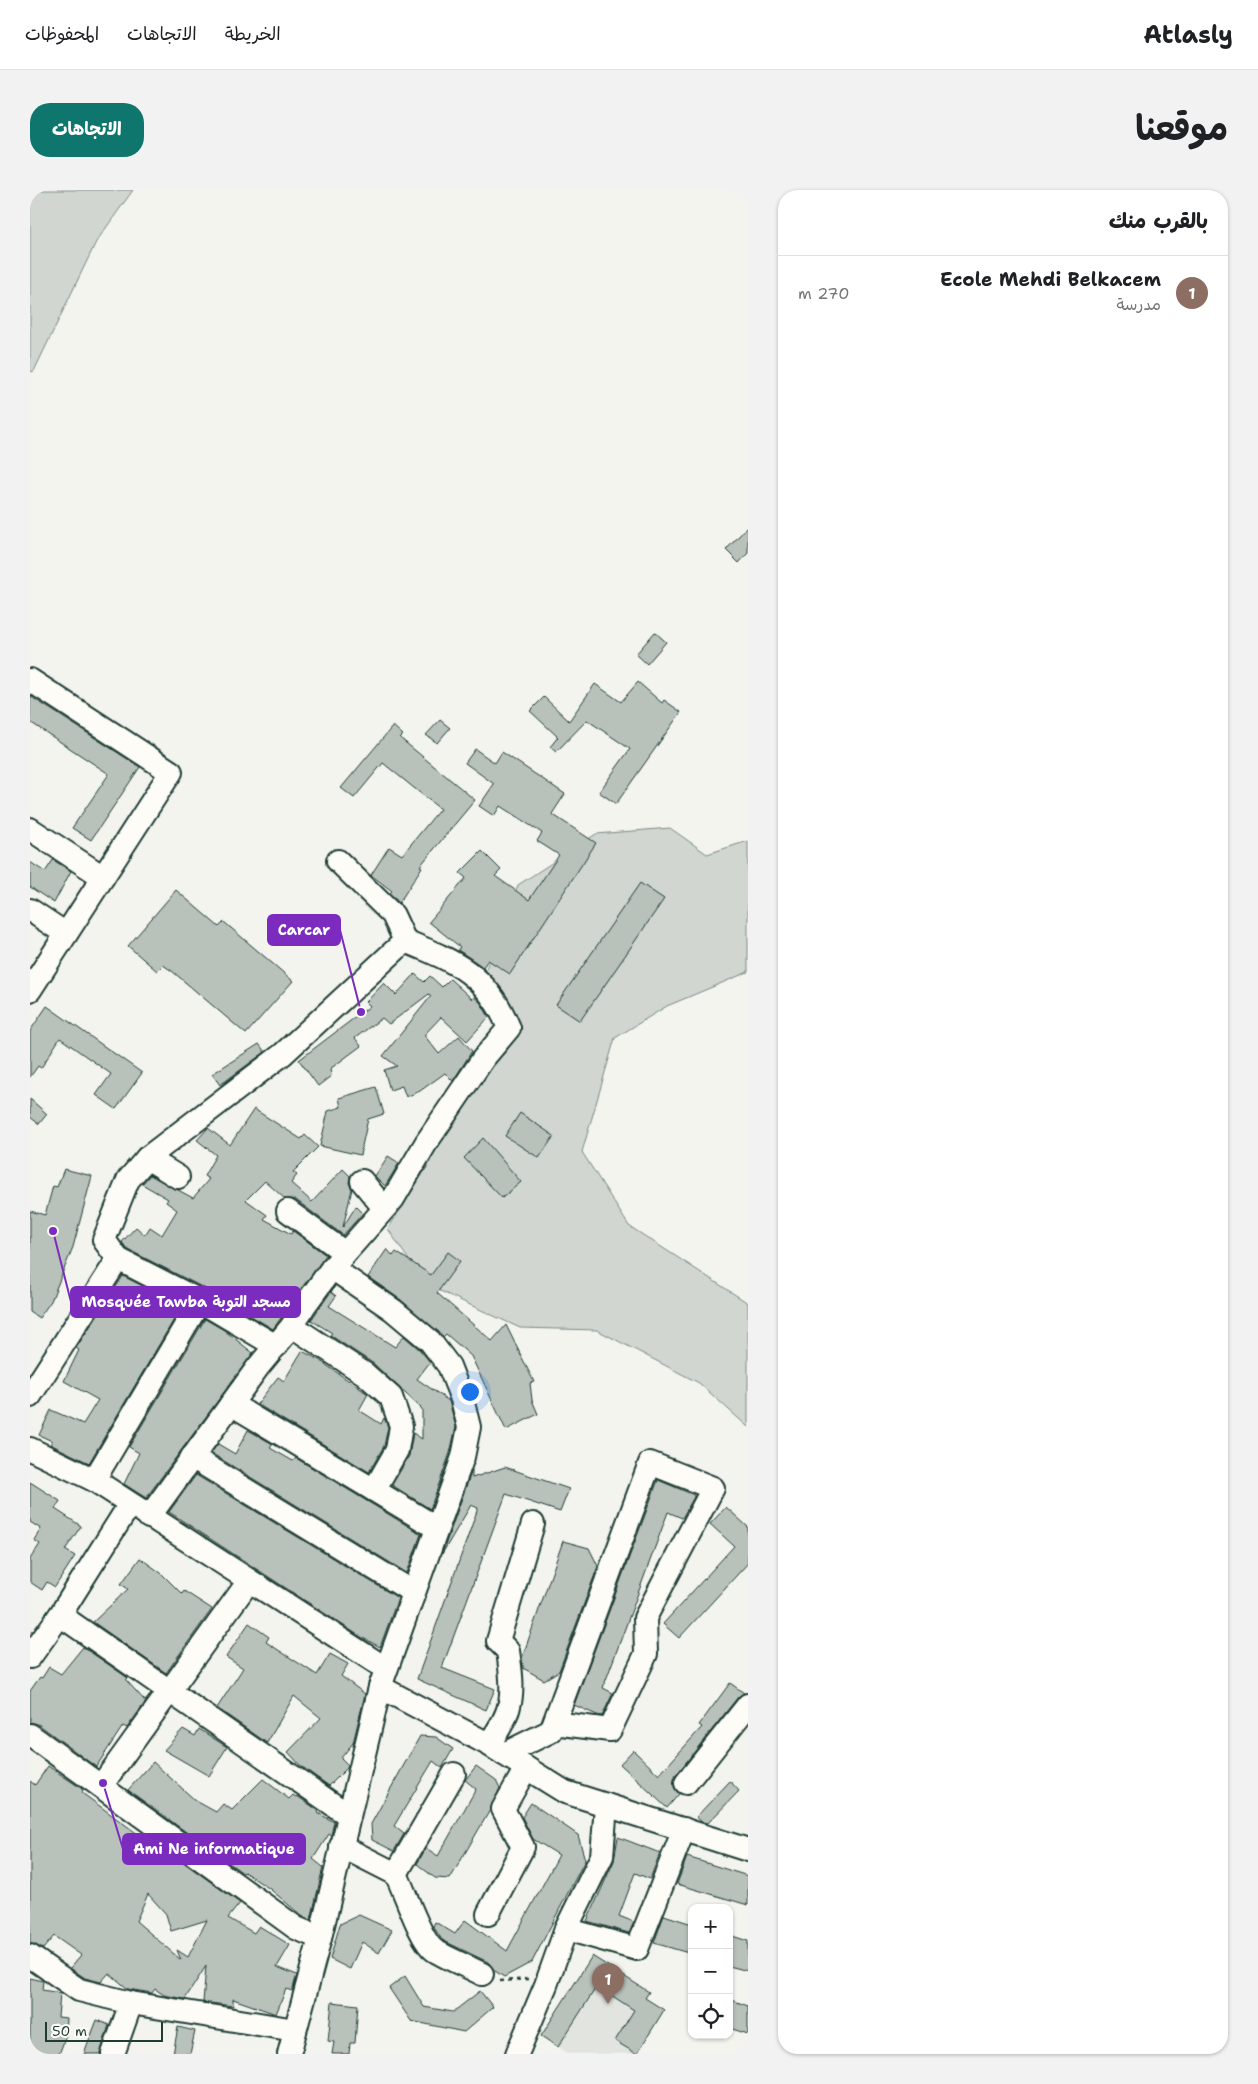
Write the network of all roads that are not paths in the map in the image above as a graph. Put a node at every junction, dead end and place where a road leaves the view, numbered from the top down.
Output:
1 (30, 680) edge
2 (30, 829) edge
3 (338, 861) dead end
4 (103, 877) junction
5 (30, 910) edge
6 (66, 934) junction
7 (405, 941) junction
8 (30, 990) edge
9 (147, 1158) junction
10 (178, 1177) dead end
11 (362, 1181) dead end
12 (384, 1208) junction
13 (288, 1211) dead end
14 (118, 1258) junction
15 (338, 1261) junction
16 (200, 1301) junction
17 (292, 1326) junction
18 (276, 1346) junction
19 (30, 1396) edge
20 (231, 1404) junction
21 (30, 1449) edge
22 (192, 1457) junction
23 (94, 1480) junction
24 (374, 1490) junction
25 (130, 1504) junction
26 (149, 1517) junction
27 (533, 1524) dead end
28 (437, 1528) junction
29 (249, 1581) junction
30 (414, 1592) junction
31 (60, 1615) junction
32 (30, 1657) edge
33 (382, 1678) junction
34 (170, 1690) junction
35 (748, 1705) edge
36 (554, 1723) junction
37 (30, 1736) edge
38 (496, 1749) junction
39 (526, 1768) junction
40 (454, 1774) dead end
41 (686, 1784) dead end
42 (101, 1786) junction
43 (606, 1805) junction
44 (348, 1815) junction
45 (684, 1830) junction
46 (341, 1846) junction
47 (748, 1850) edge
48 (396, 1874) junction
49 (488, 1914) dead end
50 (566, 1930) junction
51 (320, 1938) junction
52 (30, 1956) edge
53 (482, 1974) road end
54 (131, 2003) junction
55 (295, 2030) junction
56 (113, 2054) edge
57 (289, 2054) edge
58 (517, 2054) edge

1 - 4 street
2 - 4 street
3 - 7 street
4 - 6 street
5 - 6 street
6 - 8 street
7 - 9 street
7 - 12 street
9 - 10 street
9 - 14 street
11 - 12 street
12 - 15 street
13 - 15 street
14 - 16 street
14 - 19 street
15 - 17 street
15 - 28 street
16 - 18 street
16 - 23 street
17 - 18 street
17 - 24 street
18 - 20 street
20 - 22 street
20 - 24 street
21 - 23 street
22 - 26 street
22 - 30 street
23 - 25 street
24 - 28 street
25 - 26 street
25 - 31 street
26 - 29 street
27 - 38 street
28 - 30 street
29 - 33 street
29 - 34 street
30 - 33 street
31 - 32 street
31 - 34 street
33 - 38 street
33 - 44 street
34 - 42 street
34 - 44 street
35 - 41 street
36 - 36 street
36 - 38 street
37 - 42 street
38 - 39 street
39 - 43 street
39 - 49 street
40 - 48 street
42 - 51 street
43 - 45 street
43 - 50 street
44 - 46 street
45 - 47 street
45 - 50 street
46 - 48 street
46 - 51 street
48 - 53 street
50 - 58 street
51 - 55 street
52 - 54 street
54 - 55 street
54 - 56 street
55 - 57 street

